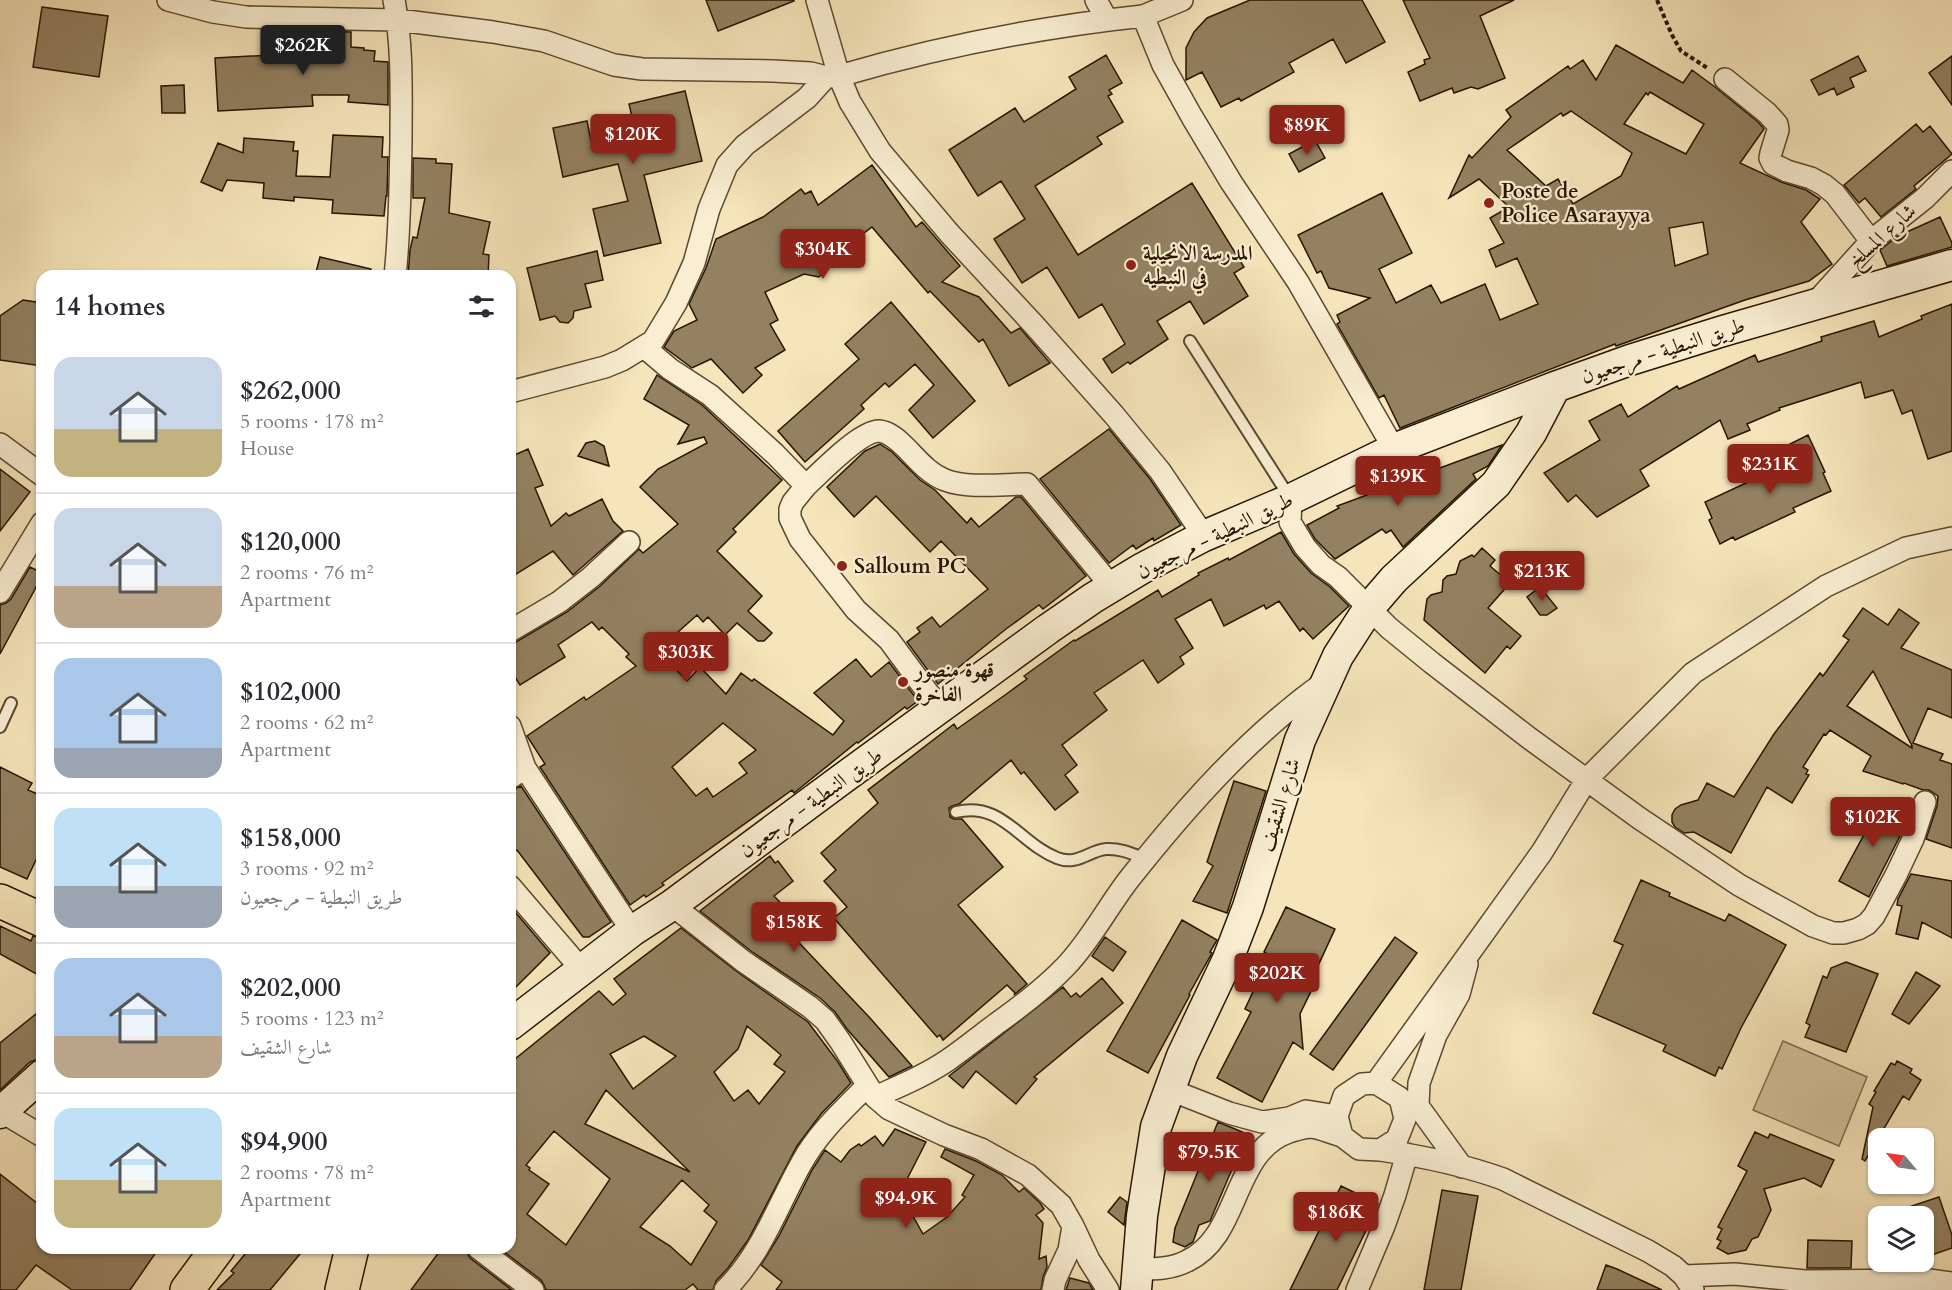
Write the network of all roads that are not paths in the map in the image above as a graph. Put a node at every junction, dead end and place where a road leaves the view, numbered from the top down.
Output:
1 (168, 0) edge
2 (816, 0) edge
3 (1096, 0) edge
4 (1182, 0) edge
5 (396, 10) edge
6 (1143, 16) junction
7 (1107, 20) junction
8 (833, 77) junction
9 (1725, 79) road end
10 (1952, 171) edge
11 (1871, 241) junction
12 (1952, 265) edge
13 (396, 270) edge
14 (1815, 303) junction
15 (1190, 341) dead end
16 (644, 347) junction
17 (1555, 387) junction
18 (516, 390) edge
19 (0, 444) edge
20 (1394, 449) junction
21 (36, 471) edge
22 (806, 486) junction
23 (1291, 499) junction
24 (36, 533) edge
25 (1204, 536) junction
26 (1952, 538) edge
27 (629, 542) dead end
28 (1112, 587) junction
29 (0, 592) edge
30 (1368, 608) junction
31 (516, 628) edge
32 (1328, 679) junction
33 (11, 703) dead end
34 (940, 709) junction
35 (0, 727) edge
36 (517, 773) edge
37 (1587, 779) junction
38 (1925, 802) dead end
39 (956, 812) dead end
40 (1146, 859) junction
41 (516, 893) edge
42 (0, 900) edge
43 (672, 905) junction
44 (36, 918) edge
45 (632, 931) junction
46 (1470, 951) junction
47 (582, 970) junction
48 (516, 1020) edge
49 (36, 1081) edge
50 (1376, 1083) junction
51 (1168, 1089) junction
52 (871, 1092) junction
53 (1410, 1108) junction
54 (1, 1113) edge
55 (1337, 1116) junction
56 (36, 1133) edge
57 (1342, 1136) junction
58 (1380, 1150) junction
59 (1407, 1154) junction
60 (1462, 1167) junction
61 (1074, 1226) junction
62 (214, 1254) edge
63 (351, 1254) edge
64 (486, 1254) edge
65 (1137, 1279) edge
66 (1737, 1282) edge
67 (1689, 1283) edge
68 (1952, 1283) edge
69 (187, 1290) edge
70 (342, 1290) edge
71 (533, 1290) edge
72 (724, 1290) edge
73 (1053, 1290) edge
74 (1108, 1290) edge
75 (1357, 1290) edge

1 - 5 street
2 - 8 street
3 - 7 street
4 - 6 street
5 - 8 street
5 - 13 street
6 - 7 street
6 - 20 street
7 - 8 street
8 - 16 street
8 - 25 street
9 - 11 street
10 - 11 street, شارع المسلخ
11 - 14 street, شارع المسلخ
12 - 14 main road, طريق النبطية - مرجعيون
14 - 17 main road, طريق النبطية - مرجعيون
15 - 23 lane
16 - 18 street
16 - 22 street
17 - 20 main road, طريق النبطية - مرجعيون
17 - 30 main road, شارع الشقيف
19 - 21 street
20 - 23 main road, طريق النبطية - مرجعيون
22 - 28 street
22 - 34 street
23 - 25 main road, طريق النبطية - مرجعيون
23 - 30 street
24 - 29 street
25 - 28 main road, طريق النبطية - مرجعيون
26 - 37 street
27 - 31 street
28 - 34 main road, طريق النبطية - مرجعيون
30 - 32 main road, شارع الشقيف
30 - 37 street
32 - 40 street
32 - 51 main road, شارع الشقيف
33 - 35 lane
34 - 43 main road, طريق النبطية - مرجعيون
36 - 45 street
37 - 38 street
37 - 46 street
39 - 40 lane
40 - 52 street
41 - 47 street
42 - 44 main road
43 - 45 main road, طريق النبطية - مرجعيون
43 - 52 street
45 - 47 main road, طريق النبطية - مرجعيون
46 - 50 street
46 - 53 street
47 - 48 main road, طريق النبطية - مرجعيون
49 - 54 main road
50 - 53 street
50 - 55 street
51 - 55 street
51 - 65 main road, شارع الشقيف
52 - 61 street
52 - 72 street
53 - 58 street
53 - 60 street
54 - 56 street
55 - 57 street
57 - 58 street
57 - 65 street
58 - 59 street
59 - 60 street
59 - 75 street
60 - 67 street
61 - 73 street
61 - 74 street
62 - 69 main road
63 - 70 main road
64 - 71 street
66 - 67 street
66 - 68 street

